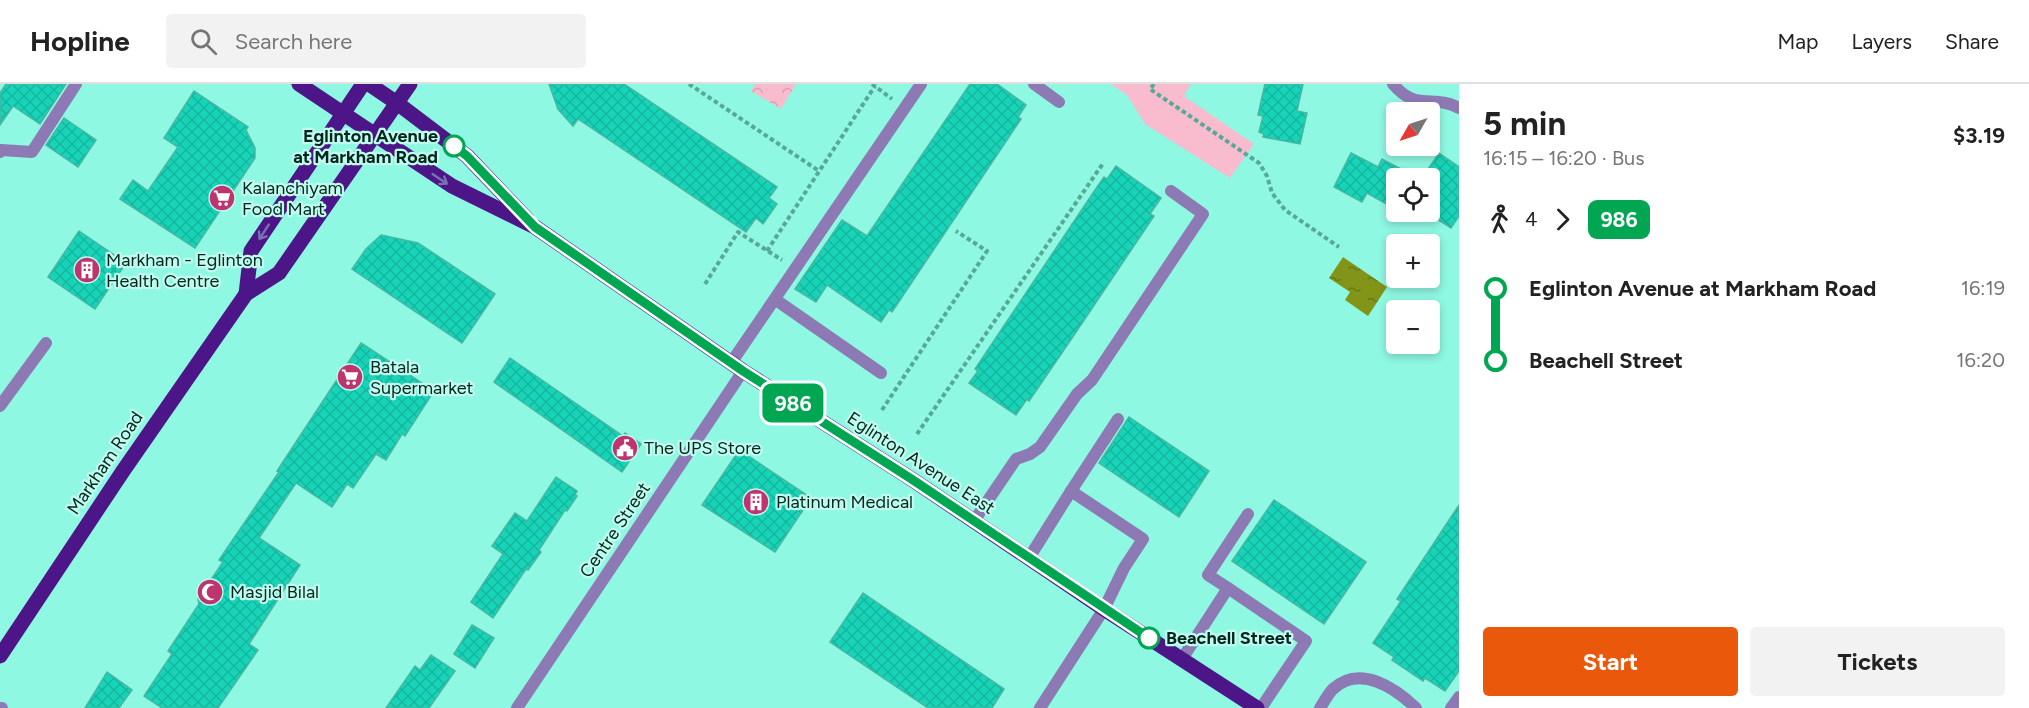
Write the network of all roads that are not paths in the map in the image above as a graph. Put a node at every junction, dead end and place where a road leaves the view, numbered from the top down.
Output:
1 (76, 84) edge
2 (299, 84) edge
3 (363, 84) edge
4 (369, 84) edge
5 (410, 84) edge
6 (921, 84) edge
7 (1034, 84) edge
8 (1394, 84) edge
9 (1059, 102) dead end
10 (397, 103) junction
11 (1459, 108) edge
12 (343, 114) junction
13 (374, 135) junction
14 (0, 152) edge
15 (1171, 191) dead end
16 (535, 227) junction
17 (246, 294) junction
18 (776, 300) junction
19 (46, 343) dead end
20 (737, 367) junction
21 (881, 373) dead end
22 (0, 406) edge
23 (1118, 418) dead end
24 (1071, 491) junction
25 (1248, 514) dead end
26 (974, 521) junction
27 (1029, 558) junction
28 (1228, 588) junction
29 (1104, 609) junction
30 (0, 656) edge
31 (1182, 659) junction
32 (1459, 697) edge
33 (517, 708) edge
34 (1040, 708) edge
35 (1259, 708) edge
36 (1320, 708) edge
37 (1416, 708) edge
38 (1451, 708) edge

1 - 14 street
2 - 12 main road, Eglinton Avenue East
3 - 12 main road, Markham Road
4 - 10 main road, Eglinton Avenue East
5 - 10 main road, Markham Road
6 - 18 street, Centre Street
7 - 9 street
8 - 11 street
10 - 13 main road, Markham Road
10 - 16 main road, Eglinton Avenue East
12 - 13 main road, Eglinton Avenue East
12 -> 17 main road, Markham Road
13 -> 16 main road, Eglinton Avenue East
13 - 17 main road, Markham Road
15 - 26 street
16 - 20 main road, Eglinton Avenue East
17 - 30 main road, Markham Road
18 - 20 street, Centre Street
18 - 21 street
19 - 22 street
20 - 26 main road, Eglinton Avenue East
20 - 33 street, Centre Street
23 - 24 street
24 - 27 street
24 - 29 street
25 - 28 street
26 - 27 main road, Eglinton Avenue East
27 - 29 main road, Eglinton Avenue East
28 - 31 street
28 - 35 street
29 - 31 main road, Eglinton Avenue East
29 - 34 street
31 - 35 main road, Eglinton Avenue East
32 - 38 street
36 - 37 street

